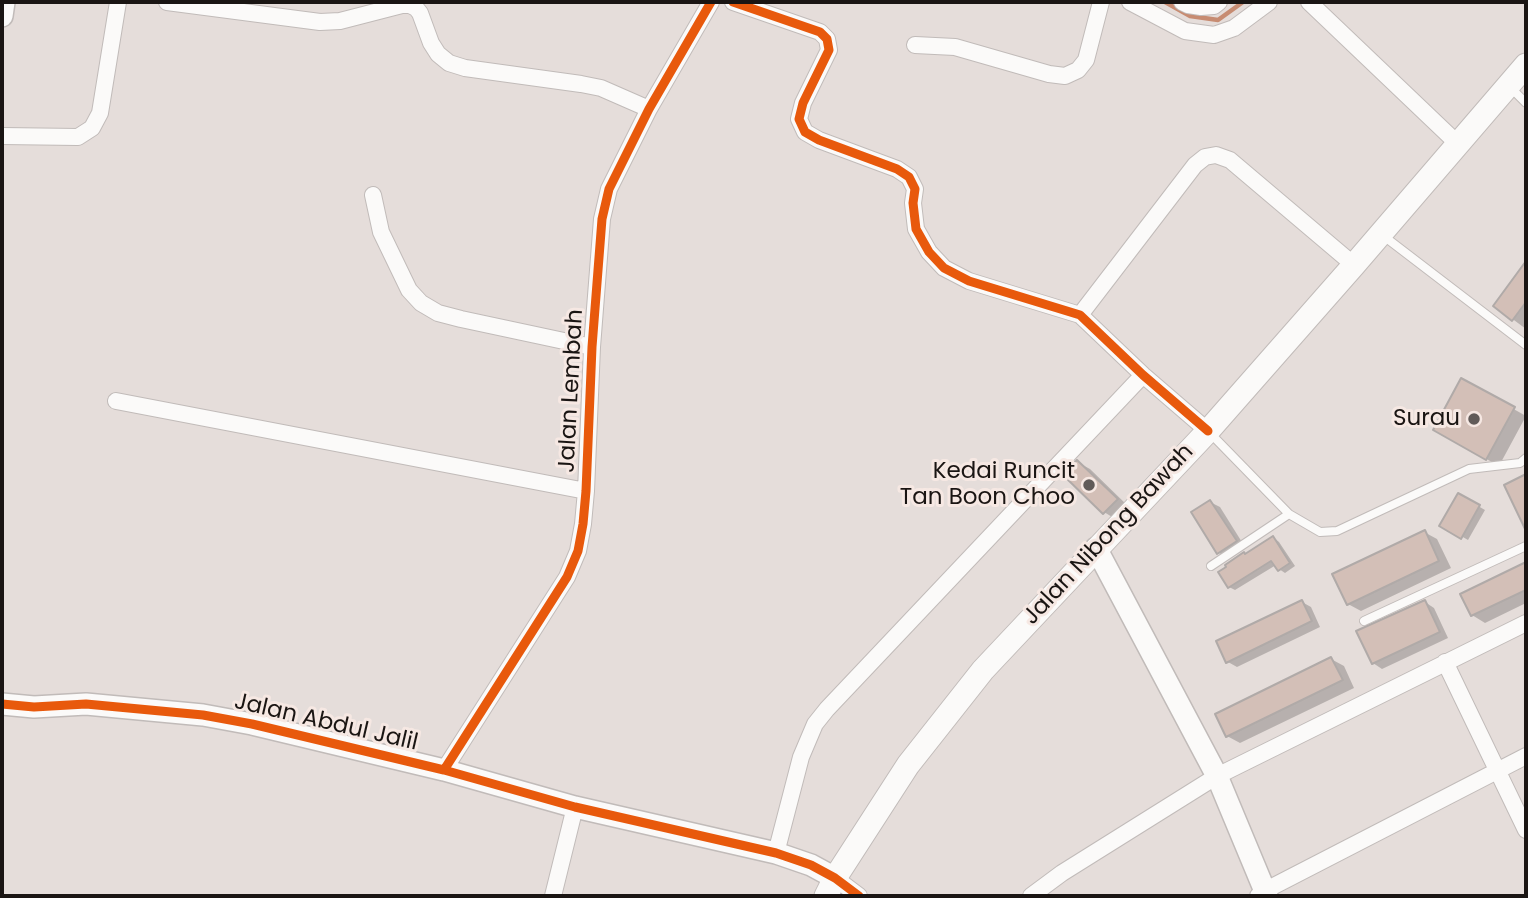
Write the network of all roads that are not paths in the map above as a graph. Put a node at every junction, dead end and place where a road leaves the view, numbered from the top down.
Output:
1 (5, 2) edge
2 (118, 2) edge
3 (167, 2) edge
4 (711, 2) edge
5 (733, 2) edge
6 (1101, 2) edge
7 (1130, 2) edge
8 (1182, 2) edge
9 (1219, 2) edge
10 (1269, 2) edge
11 (1309, 2) edge
12 (2, 16) edge
13 (915, 45) dead end
14 (1526, 65) edge
15 (1509, 86) junction
16 (1526, 103) edge
17 (649, 109) junction
18 (2, 136) edge
19 (1458, 144) junction
20 (373, 195) dead end
21 (1380, 233) junction
22 (1354, 265) junction
23 (1080, 315) junction
24 (1526, 345) edge
25 (592, 347) junction
26 (1143, 374) junction
27 (117, 401) dead end
28 (1208, 431) junction
29 (1526, 458) edge
30 (586, 491) junction
31 (1289, 514) junction
32 (1526, 546) edge
33 (1096, 548) junction
34 (1211, 566) dead end
35 (1364, 621) dead end
36 (1526, 623) edge
37 (1445, 662) junction
38 (2, 704) edge
39 (1526, 756) edge
40 (444, 770) junction
41 (1497, 771) junction
42 (1217, 776) junction
43 (575, 807) junction
44 (1526, 830) edge
45 (776, 853) junction
46 (831, 887) edge
47 (1263, 894) edge
48 (553, 896) edge
49 (859, 896) edge
50 (1031, 896) edge

1 - 12 street
2 - 18 street
3 - 17 street
4 - 17 street, Jalan Lembah
5 - 23 street
6 - 13 street
7 - 10 street
8 - 9 street
11 - 19 street
14 - 15 main road, Jalan Nibong Bawah
15 - 16 lane
15 - 19 main road, Jalan Nibong Bawah
17 - 25 street, Jalan Lembah
19 - 21 main road, Jalan Nibong Bawah
20 - 25 street
21 - 22 main road, Jalan Nibong Bawah
21 - 24 lane
22 - 23 street
22 - 28 main road, Jalan Nibong Bawah
23 - 26 street
25 - 30 street, Jalan Lembah
26 - 28 street
26 - 45 street
27 - 30 street
28 - 31 lane
28 - 33 main road, Jalan Nibong Bawah
29 - 31 lane
30 - 40 street, Jalan Lembah
31 - 34 lane
32 - 35 lane
33 - 42 street
33 - 46 main road, Jalan Nibong Bawah
36 - 37 street
37 - 41 street
37 - 42 street
38 - 40 street, Jalan Abdul Jalil
39 - 41 street
40 - 43 street, Jalan Abdul Jalil
41 - 44 street
41 - 47 street
42 - 47 street
42 - 50 street
43 - 45 street, Jalan Abdul Jalil
43 - 48 street
45 - 46 street, Jalan Abdul Jalil
46 - 49 street

